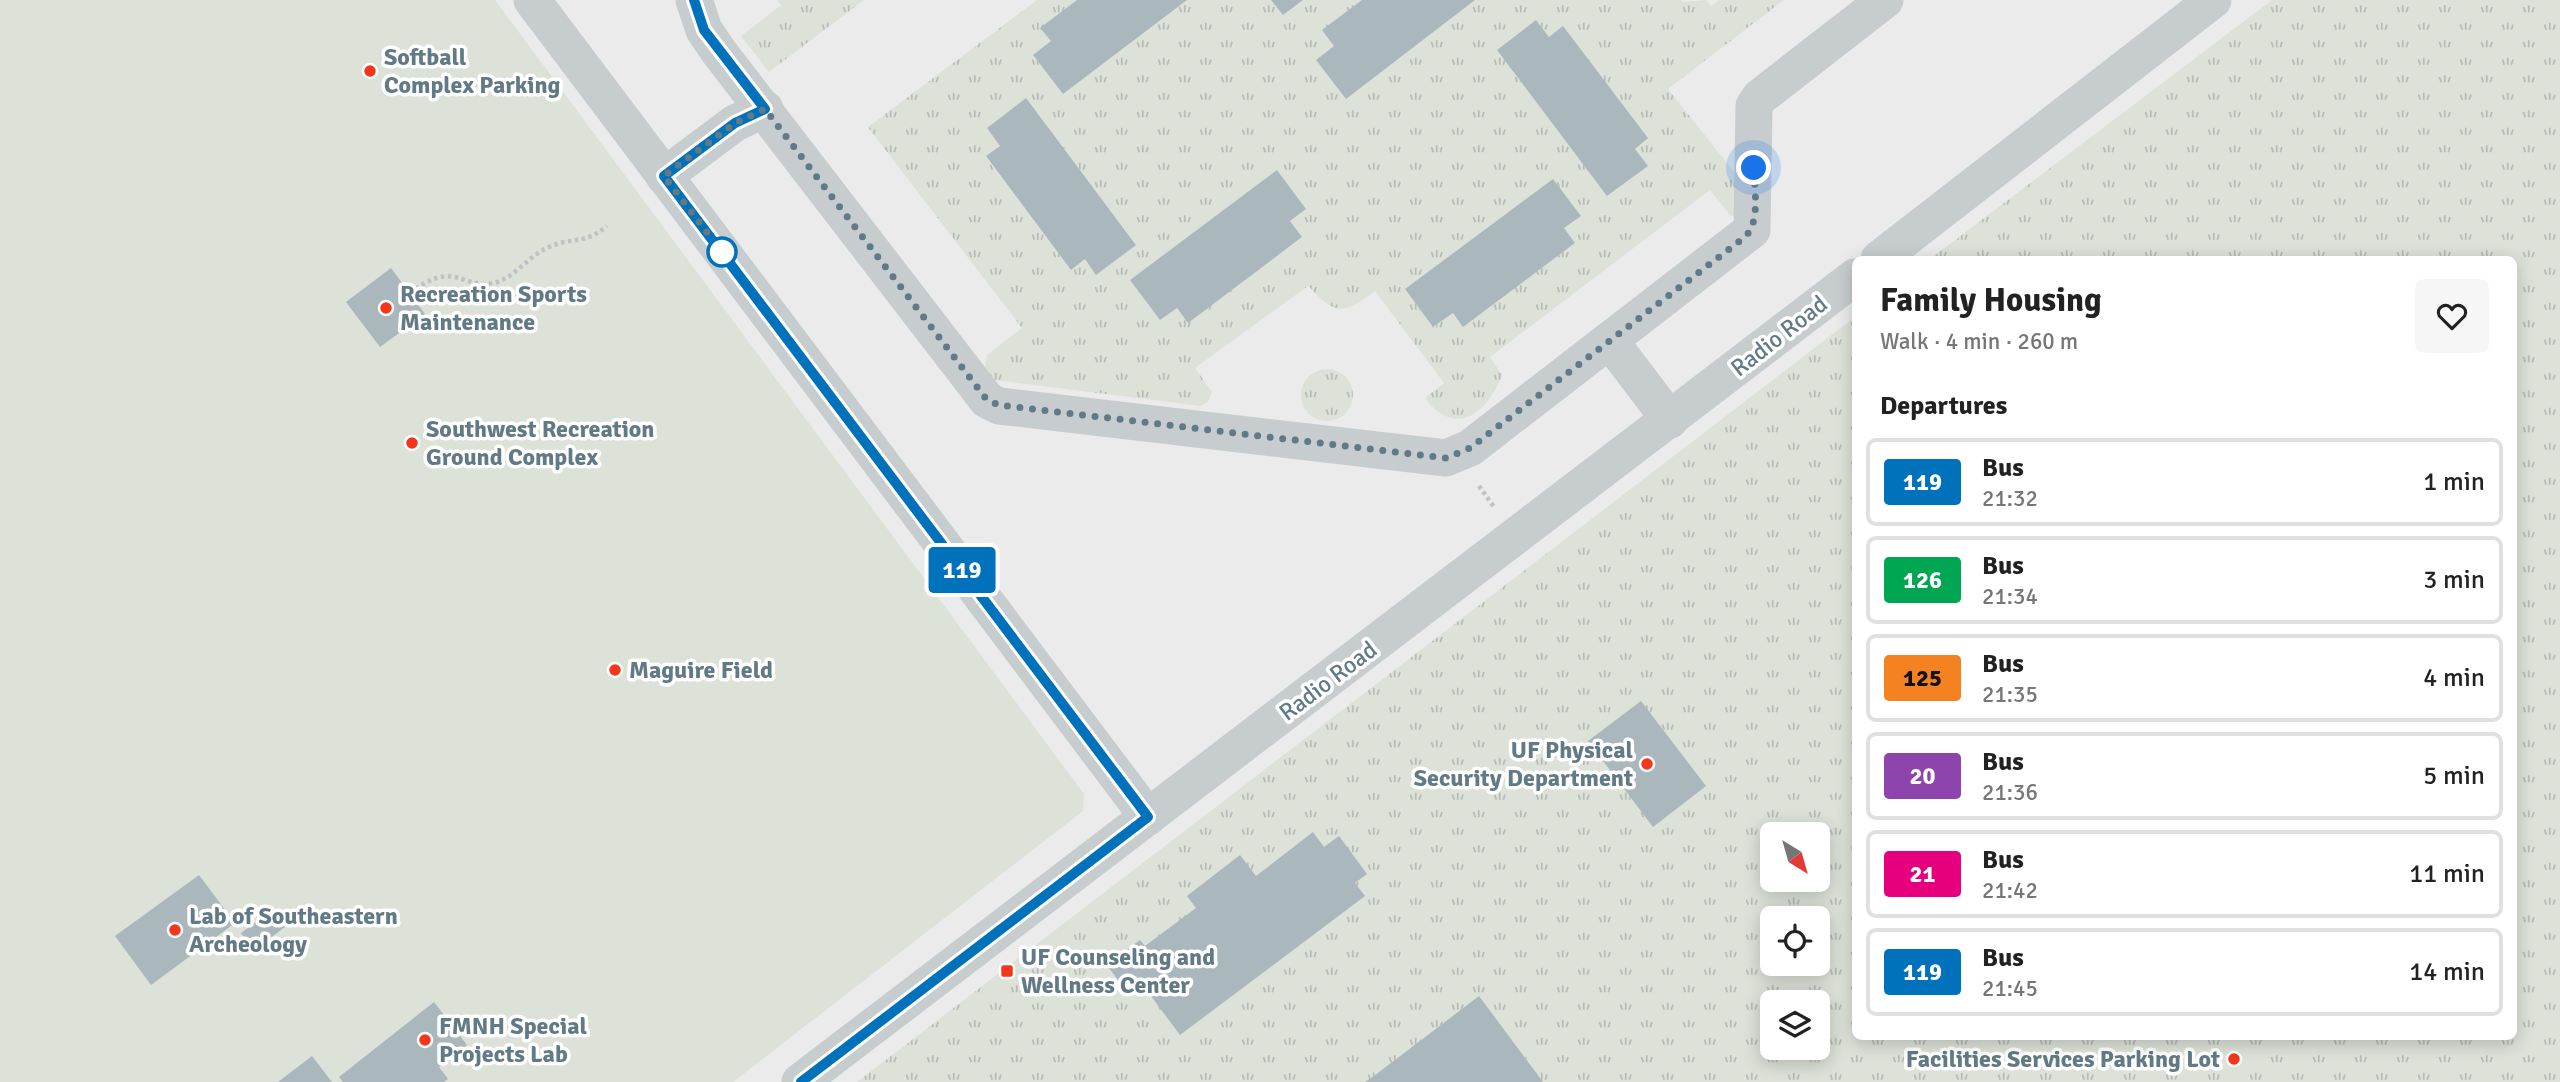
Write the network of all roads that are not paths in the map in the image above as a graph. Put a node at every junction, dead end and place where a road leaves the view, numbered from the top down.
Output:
1 (532, 0) edge
2 (694, 0) edge
3 (1885, 0) edge
4 (2213, 0) edge
5 (765, 109) junction
6 (664, 176) junction
7 (1883, 256) edge
8 (1852, 279) edge
9 (1610, 341) junction
10 (1670, 421) junction
11 (1148, 817) junction
12 (800, 1082) edge

1 - 6 street
2 - 5 street
3 - 9 street
4 - 7 street
5 - 6 street
5 - 9 street
6 - 11 street
8 - 10 street, Radio Road
9 - 10 street
10 - 11 street, Radio Road
11 - 12 street, Radio Road

